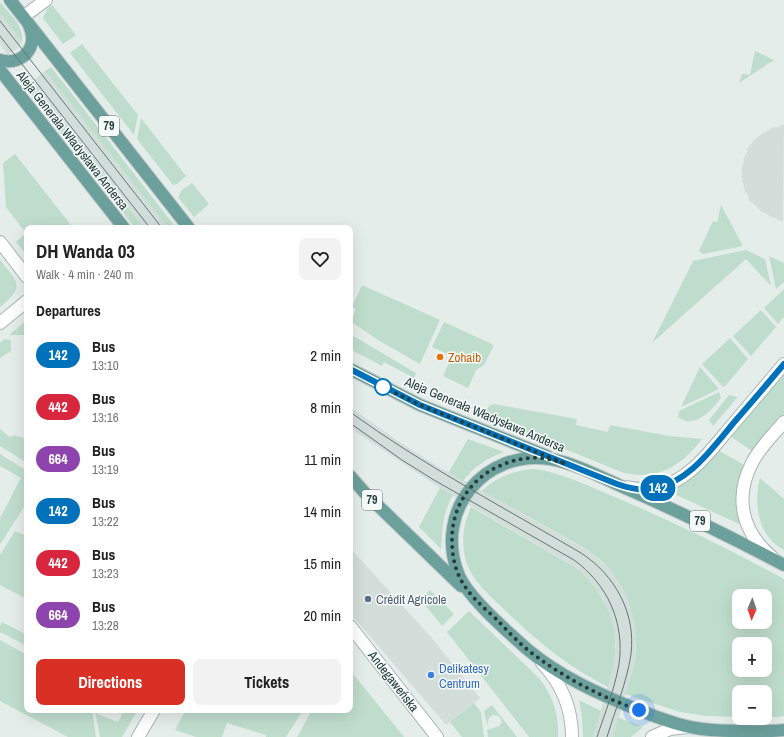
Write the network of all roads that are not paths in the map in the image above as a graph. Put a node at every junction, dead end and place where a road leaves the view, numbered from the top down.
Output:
1 (10, 0) edge
2 (46, 0) edge
3 (26, 20) junction
4 (0, 60) edge
5 (0, 70) edge
6 (122, 225) edge
7 (187, 225) edge
8 (0, 242) edge
9 (24, 272) edge
10 (24, 303) edge
11 (0, 323) edge
12 (784, 364) edge
13 (353, 371) edge
14 (784, 422) edge
15 (566, 464) junction
16 (353, 479) edge
17 (617, 484) junction
18 (782, 564) edge
19 (481, 605) junction
20 (353, 630) edge
21 (536, 657) junction
22 (152, 713) edge
23 (696, 728) junction
24 (784, 731) edge
25 (138, 737) edge
26 (437, 737) edge
27 (572, 737) edge
28 (652, 737) edge

1 - 3 main road, 79
2 - 3 street
3 - 4 main road
3 - 7 main road, 79
5 - 6 main road, Aleja Generała Władysława Andersa
8 - 9 street
10 - 11 street
12 - 17 street
13 - 15 main road, Aleja Generała Władysława Andersa / 79
14 - 18 street
15 - 17 main road, 79
15 - 19 main road
16 - 19 main road, 79
17 - 18 main road, 79
19 - 21 main road, 79
20 - 26 street, Andegaweńska
21 - 23 main road, 79
21 - 27 street
22 - 25 street
23 - 24 main road, 79
23 - 28 street

